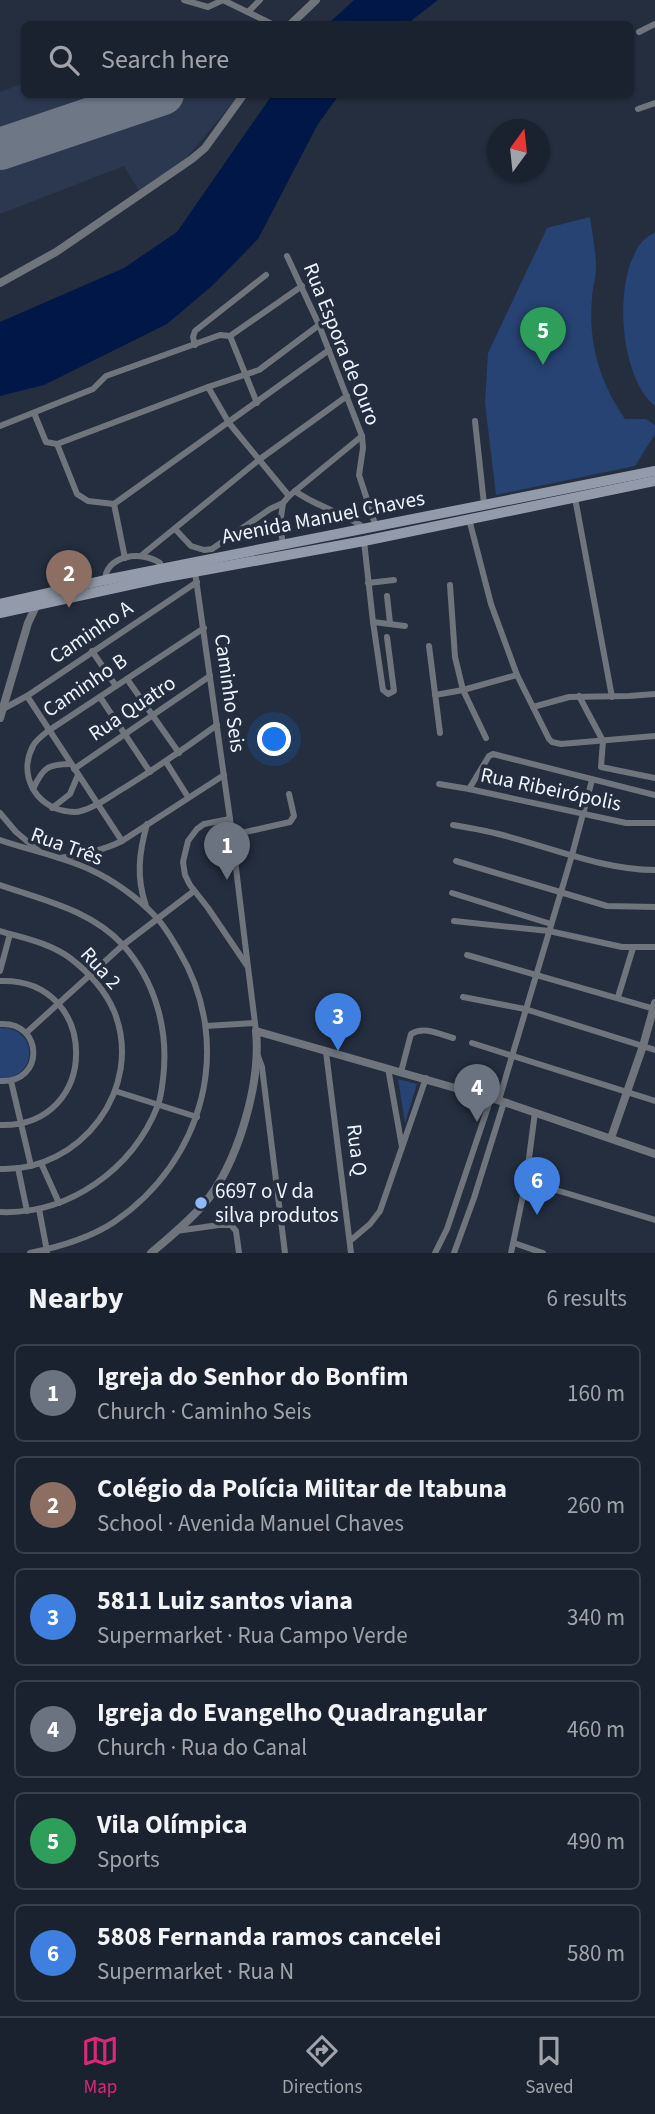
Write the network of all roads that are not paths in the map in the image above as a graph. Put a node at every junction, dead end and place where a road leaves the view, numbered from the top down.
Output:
1 (184, 0) edge
2 (223, 0) edge
3 (260, 0) edge
4 (316, 0) edge
5 (248, 12) junction
6 (266, 21) edge
7 (294, 21) edge
8 (655, 24) edge
9 (639, 32) dead end
10 (241, 98) edge
11 (655, 103) edge
12 (638, 109) dead end
13 (287, 256) dead end
14 (266, 275) dead end
15 (0, 283) edge
16 (302, 286) junction
17 (320, 325) junction
18 (230, 336) junction
19 (195, 345) junction
20 (329, 350) junction
21 (246, 373) junction
22 (208, 387) junction
23 (347, 396) junction
24 (257, 403) junction
25 (34, 413) junction
26 (475, 421) dead end
27 (229, 423) junction
28 (0, 426) edge
29 (362, 436) junction
30 (58, 444) junction
31 (260, 459) junction
32 (655, 471) edge
33 (655, 481) edge
34 (292, 493) junction
35 (575, 498) junction
36 (283, 503) junction
37 (114, 504) junction
38 (484, 504) junction
39 (469, 519) junction
40 (371, 528) junction
41 (175, 529) junction
42 (364, 541) junction
43 (283, 545) junction
44 (142, 555) junction
45 (125, 558) junction
46 (162, 573) junction
47 (196, 577) junction
48 (105, 580) junction
49 (394, 580) dead end
50 (368, 583) junction
51 (450, 585) dead end
52 (110, 590) junction
53 (387, 596) dead end
54 (0, 604) edge
55 (24, 604) junction
56 (36, 606) junction
57 (0, 613) edge
58 (373, 622) junction
59 (28, 623) junction
60 (390, 623) junction
61 (405, 626) dead end
62 (204, 628) junction
63 (387, 637) dead end
64 (429, 646) dead end
65 (92, 651) junction
66 (517, 675) junction
67 (210, 676) junction
68 (127, 679) junction
69 (116, 685) junction
70 (464, 690) junction
71 (655, 694) edge
72 (435, 695) junction
73 (27, 696) junction
74 (579, 696) junction
75 (100, 697) junction
76 (612, 697) junction
77 (533, 707) junction
78 (1, 713) edge
79 (152, 715) junction
80 (217, 725) junction
81 (48, 731) junction
82 (440, 733) dead end
83 (124, 734) junction
84 (655, 736) edge
85 (486, 738) dead end
86 (603, 741) junction
87 (179, 753) junction
88 (166, 762) junction
89 (74, 769) junction
90 (150, 772) junction
91 (224, 775) junction
92 (655, 778) edge
93 (592, 780) junction
94 (439, 785) dead end
95 (33, 789) junction
96 (470, 789) junction
97 (289, 794) dead end
98 (655, 795) edge
99 (188, 797) junction
100 (98, 804) junction
101 (52, 808) junction
102 (0, 813) edge
103 (583, 816) junction
104 (230, 819) junction
105 (655, 822) edge
106 (148, 824) junction
107 (453, 825) dead end
108 (232, 835) junction
109 (0, 840) edge
110 (122, 841) junction
111 (43, 855) junction
112 (572, 855) junction
113 (58, 859) junction
114 (456, 861) dead end
115 (655, 870) edge
116 (0, 884) edge
117 (194, 891) junction
118 (452, 893) dead end
119 (560, 893) junction
120 (146, 907) junction
121 (655, 907) edge
122 (158, 919) junction
123 (454, 921) dead end
124 (550, 927) junction
125 (0, 931) edge
126 (10, 934) junction
127 (123, 945) junction
128 (655, 947) edge
129 (633, 948) junction
130 (467, 955) dead end
131 (248, 967) junction
132 (0, 971) edge
133 (536, 974) junction
134 (90, 978) junction
135 (0, 981) edge
136 (463, 996) dead end
137 (618, 997) junction
138 (58, 1004) junction
139 (654, 1007) edge
140 (525, 1009) junction
141 (0, 1024) edge
142 (206, 1026) junction
143 (255, 1027) junction
144 (26, 1033) junction
145 (453, 1038) dead end
146 (472, 1043) dead end
147 (643, 1045) junction
148 (655, 1050) edge
149 (326, 1052) junction
150 (257, 1054) junction
151 (513, 1055) junction
152 (388, 1068) junction
153 (401, 1072) junction
154 (426, 1078) junction
155 (11, 1081) junction
156 (0, 1082) edge
157 (115, 1091) junction
158 (627, 1091) junction
159 (498, 1100) junction
160 (655, 1101) edge
161 (158, 1104) junction
162 (535, 1112) junction
163 (197, 1116) junction
164 (21, 1123) junction
165 (0, 1125) edge
166 (611, 1138) junction
167 (402, 1149) junction
168 (655, 1154) edge
169 (41, 1163) junction
170 (31, 1166) junction
171 (18, 1168) junction
172 (0, 1169) edge
173 (526, 1181) junction
174 (59, 1203) junction
175 (38, 1209) junction
176 (27, 1210) junction
177 (0, 1212) edge
178 (655, 1220) edge
179 (176, 1231) junction
180 (350, 1241) junction
181 (514, 1243) junction
182 (47, 1251) edge
183 (30, 1253) edge
184 (151, 1253) edge
185 (239, 1253) edge
186 (285, 1253) edge
187 (351, 1253) edge
188 (435, 1253) edge
189 (454, 1253) edge
190 (511, 1253) edge
191 (543, 1253) edge

1 - 2 street
2 - 5 street
3 - 5 street
4 - 7 street
5 - 6 street
8 - 9 street
10 - 15 street
11 - 12 street
13 - 16 street, Rua Espora de Ouro
14 - 19 street
16 - 17 street, Rua Espora de Ouro
16 - 18 street
17 - 20 street, Rua Espora de Ouro
17 - 21 street
18 - 19 street
18 - 21 street
19 - 25 street
20 - 23 street, Rua Espora de Ouro
20 - 24 street
21 - 22 street
21 - 24 street
22 - 27 street
22 - 30 street
23 - 29 street, Rua Espora de Ouro
23 - 31 street
24 - 27 street
25 - 28 street
25 - 30 street
26 - 38 street
27 - 31 street
27 - 37 street
29 - 34 street
29 - 40 street, Rua Espora de Ouro
30 - 37 street
31 - 34 street
31 - 41 street
32 - 38 main road, Avenida Manuel Chaves
33 - 35 main road, Avenida Manuel Chaves
34 - 36 street
34 - 40 street
35 - 39 main road, Avenida Manuel Chaves
35 - 76 street
36 - 41 street
36 - 43 street
37 - 45 street
38 - 40 main road, Avenida Manuel Chaves
39 - 42 main road, Avenida Manuel Chaves
39 - 66 street
40 - 43 main road, Avenida Manuel Chaves
41 - 44 street
42 - 47 main road, Avenida Manuel Chaves
42 - 50 street
43 - 46 main road, Avenida Manuel Chaves
44 - 45 street
44 - 46 street
45 - 48 street
46 - 47 main road, Avenida Manuel Chaves
46 - 48 main road, Avenida Manuel Chaves
46 - 52 main road, Avenida Manuel Chaves
47 - 62 street, Caminho Seis
47 - 65 street, Caminho A
48 - 52 street
48 - 55 main road, Avenida Manuel Chaves
49 - 50 street
50 - 58 street
51 - 70 street
52 - 56 main road, Avenida Manuel Chaves
53 - 60 street
54 - 55 main road, Avenida Manuel Chaves
55 - 56 main road, Avenida Manuel Chaves
55 - 57 main road, Avenida Manuel Chaves
55 - 59 street
56 - 59 street
58 - 60 street
58 - 63 street
59 - 78 street
60 - 61 street
62 - 67 street, Caminho Seis
62 - 68 street, Caminho B
64 - 72 street
65 - 69 street
65 - 73 street, Caminho A
66 - 70 street
66 - 77 street
67 - 79 street, Rua Quatro
67 - 80 street, Caminho Seis
68 - 69 street, Caminho B
68 - 79 street
69 - 75 street, Caminho B
70 - 72 street
70 - 85 street
71 - 76 street
72 - 82 street
73 - 78 street, Caminho A
73 - 81 street
74 - 76 street
74 - 77 street
74 - 86 street
75 - 81 street, Caminho B
75 - 83 street
77 - 86 street
79 - 83 street, Rua Quatro
79 - 87 street
80 - 87 street
80 - 91 street, Caminho Seis
81 - 89 street
81 - 95 street, Caminho B
83 - 89 street, Rua Quatro
83 - 90 street
84 - 86 street
86 - 92 street
87 - 88 street
88 - 90 street
88 - 99 street
89 - 95 street
89 - 100 street
89 - 101 street
90 - 100 street
91 - 99 street
91 - 104 street, Caminho Seis
93 - 96 street
93 - 98 street
93 - 103 street
94 - 96 street, Rua Ribeirópolis
95 - 101 street
96 - 103 street, Rua Ribeirópolis
97 - 108 street
99 - 106 street
100 - 101 street
100 - 110 street
102 - 111 street
103 - 105 street, Rua Ribeirópolis
103 - 112 street
104 - 108 street, Caminho Seis
104 - 117 street, Caminho Seis
106 - 110 street
106 - 120 street
107 - 112 street
108 - 131 street, Caminho Seis
109 - 111 street, Rua Três
110 - 113 street
111 - 113 street, Rua Três
112 - 115 street
112 - 119 street
113 - 120 street, Rua Três
114 - 119 street
116 - 127 street
117 - 122 street
117 - 131 street, Caminho Seis
118 - 124 street
119 - 121 street
119 - 124 street
120 - 122 street, Rua Três
122 - 127 street
122 - 142 street, Rua Três
123 - 124 street
124 - 129 street
124 - 133 street
125 - 126 street, Rua 2
126 - 132 street
126 - 134 street, Rua 2
127 - 134 street
127 - 161 street
128 - 129 street
129 - 137 street
130 - 133 street
131 - 143 street, Caminho Seis
133 - 137 street
133 - 140 street
134 - 138 street
134 - 157 street, Rua 2
135 - 138 street
136 - 140 street
137 - 139 street
138 - 144 street
138 - 164 street
139 - 147 street
140 - 147 street
140 - 151 street
141 - 144 street
142 - 143 street
142 - 163 street, Rua Três
143 - 149 street
143 - 150 street
144 - 155 street
145 - 153 street
146 - 151 street
147 - 148 street
147 - 158 street
149 - 152 street
149 - 180 street, Rua Q
150 - 179 street
150 - 186 street
151 - 158 street
151 - 159 street
152 - 153 street
152 - 167 street
153 - 154 street
154 - 159 street
154 - 167 street
155 - 156 street
155 - 164 street
157 - 161 street
157 - 169 street, Rua 2
158 - 160 street
158 - 166 street
159 - 162 street
159 - 188 street
159 - 189 street
161 - 163 street
161 - 174 street
162 - 166 street
162 - 173 street
163 - 182 street, Rua Três
164 - 165 street
164 - 170 street
166 - 168 street
167 - 180 street
169 - 170 street, Rua 2
169 - 174 street
170 - 171 street, Rua 2
171 - 172 street, Rua 2
171 - 176 street
173 - 178 street
173 - 181 street
174 - 175 street
175 - 176 street
175 - 182 street
176 - 177 street
179 - 184 street
179 - 185 street
180 - 187 street, Rua Q
181 - 190 street
181 - 191 street
182 - 183 street, Rua Três

